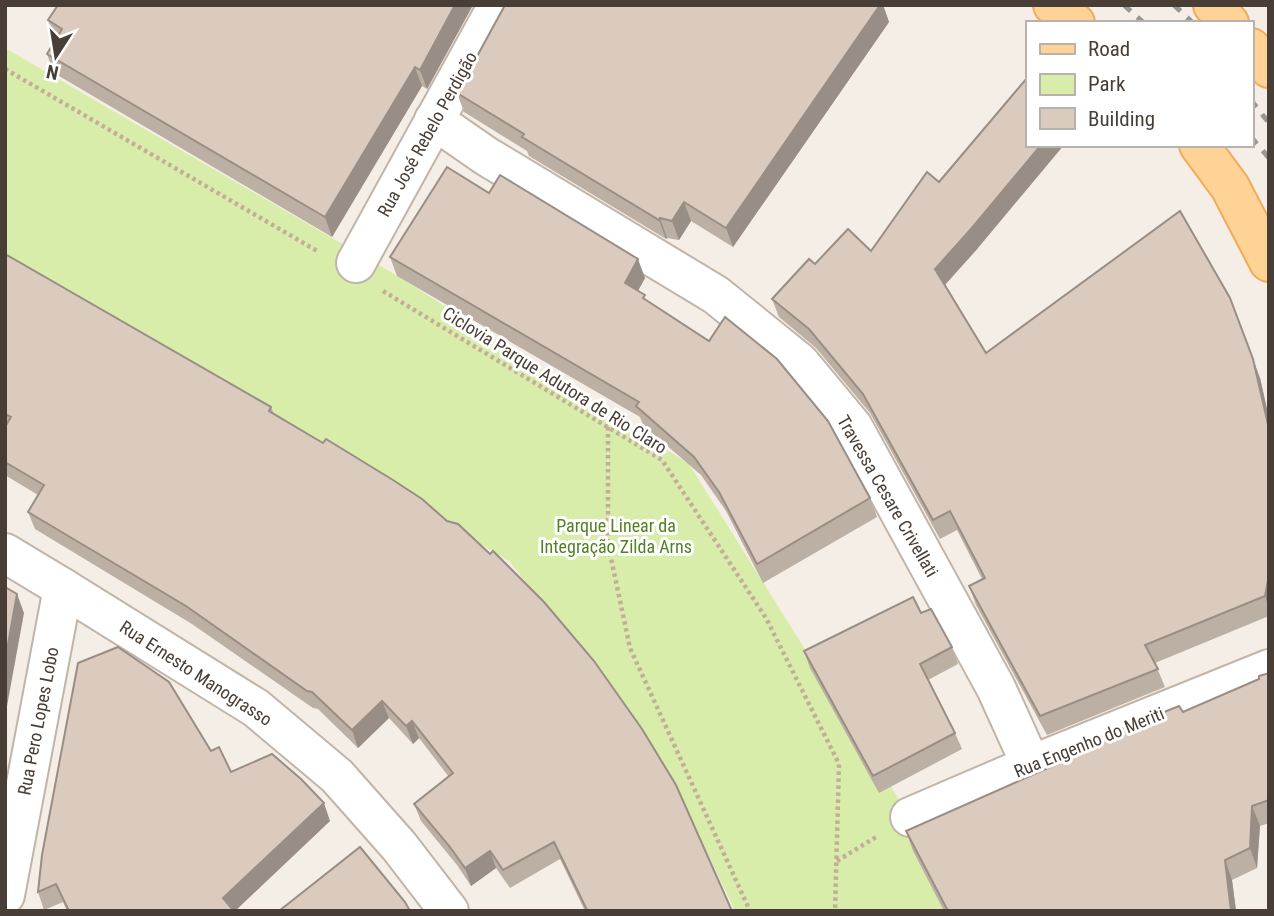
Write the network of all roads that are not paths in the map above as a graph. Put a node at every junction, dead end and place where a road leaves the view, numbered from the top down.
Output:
1 (498, 5) edge
2 (1053, 5) edge
3 (1213, 5) edge
4 (1073, 21) edge
5 (1227, 21) edge
6 (1253, 50) edge
7 (1269, 68) edge
8 (434, 120) junction
9 (1200, 147) edge
10 (1269, 262) edge
11 (354, 269) road end
12 (5, 553) edge
13 (63, 588) junction
14 (1269, 669) edge
15 (1031, 765) junction
16 (910, 817) dead end
17 (5, 895) edge
18 (449, 911) edge

1 - 8 street, Rua José Rebelo Perdigão
2 - 4 main road
3 - 5 main road
6 - 7 main road
8 - 11 street, Rua José Rebelo Perdigão
8 - 15 street, Travessa Cesare Crivellati
9 - 10 main road
12 - 13 street, Rua Ernesto Manograsso
13 - 17 street, Rua Pero Lopes Lobo
13 - 18 street, Rua Ernesto Manograsso
14 - 15 street, Rua Engenho do Meriti
15 - 16 street, Rua Engenho do Meriti

